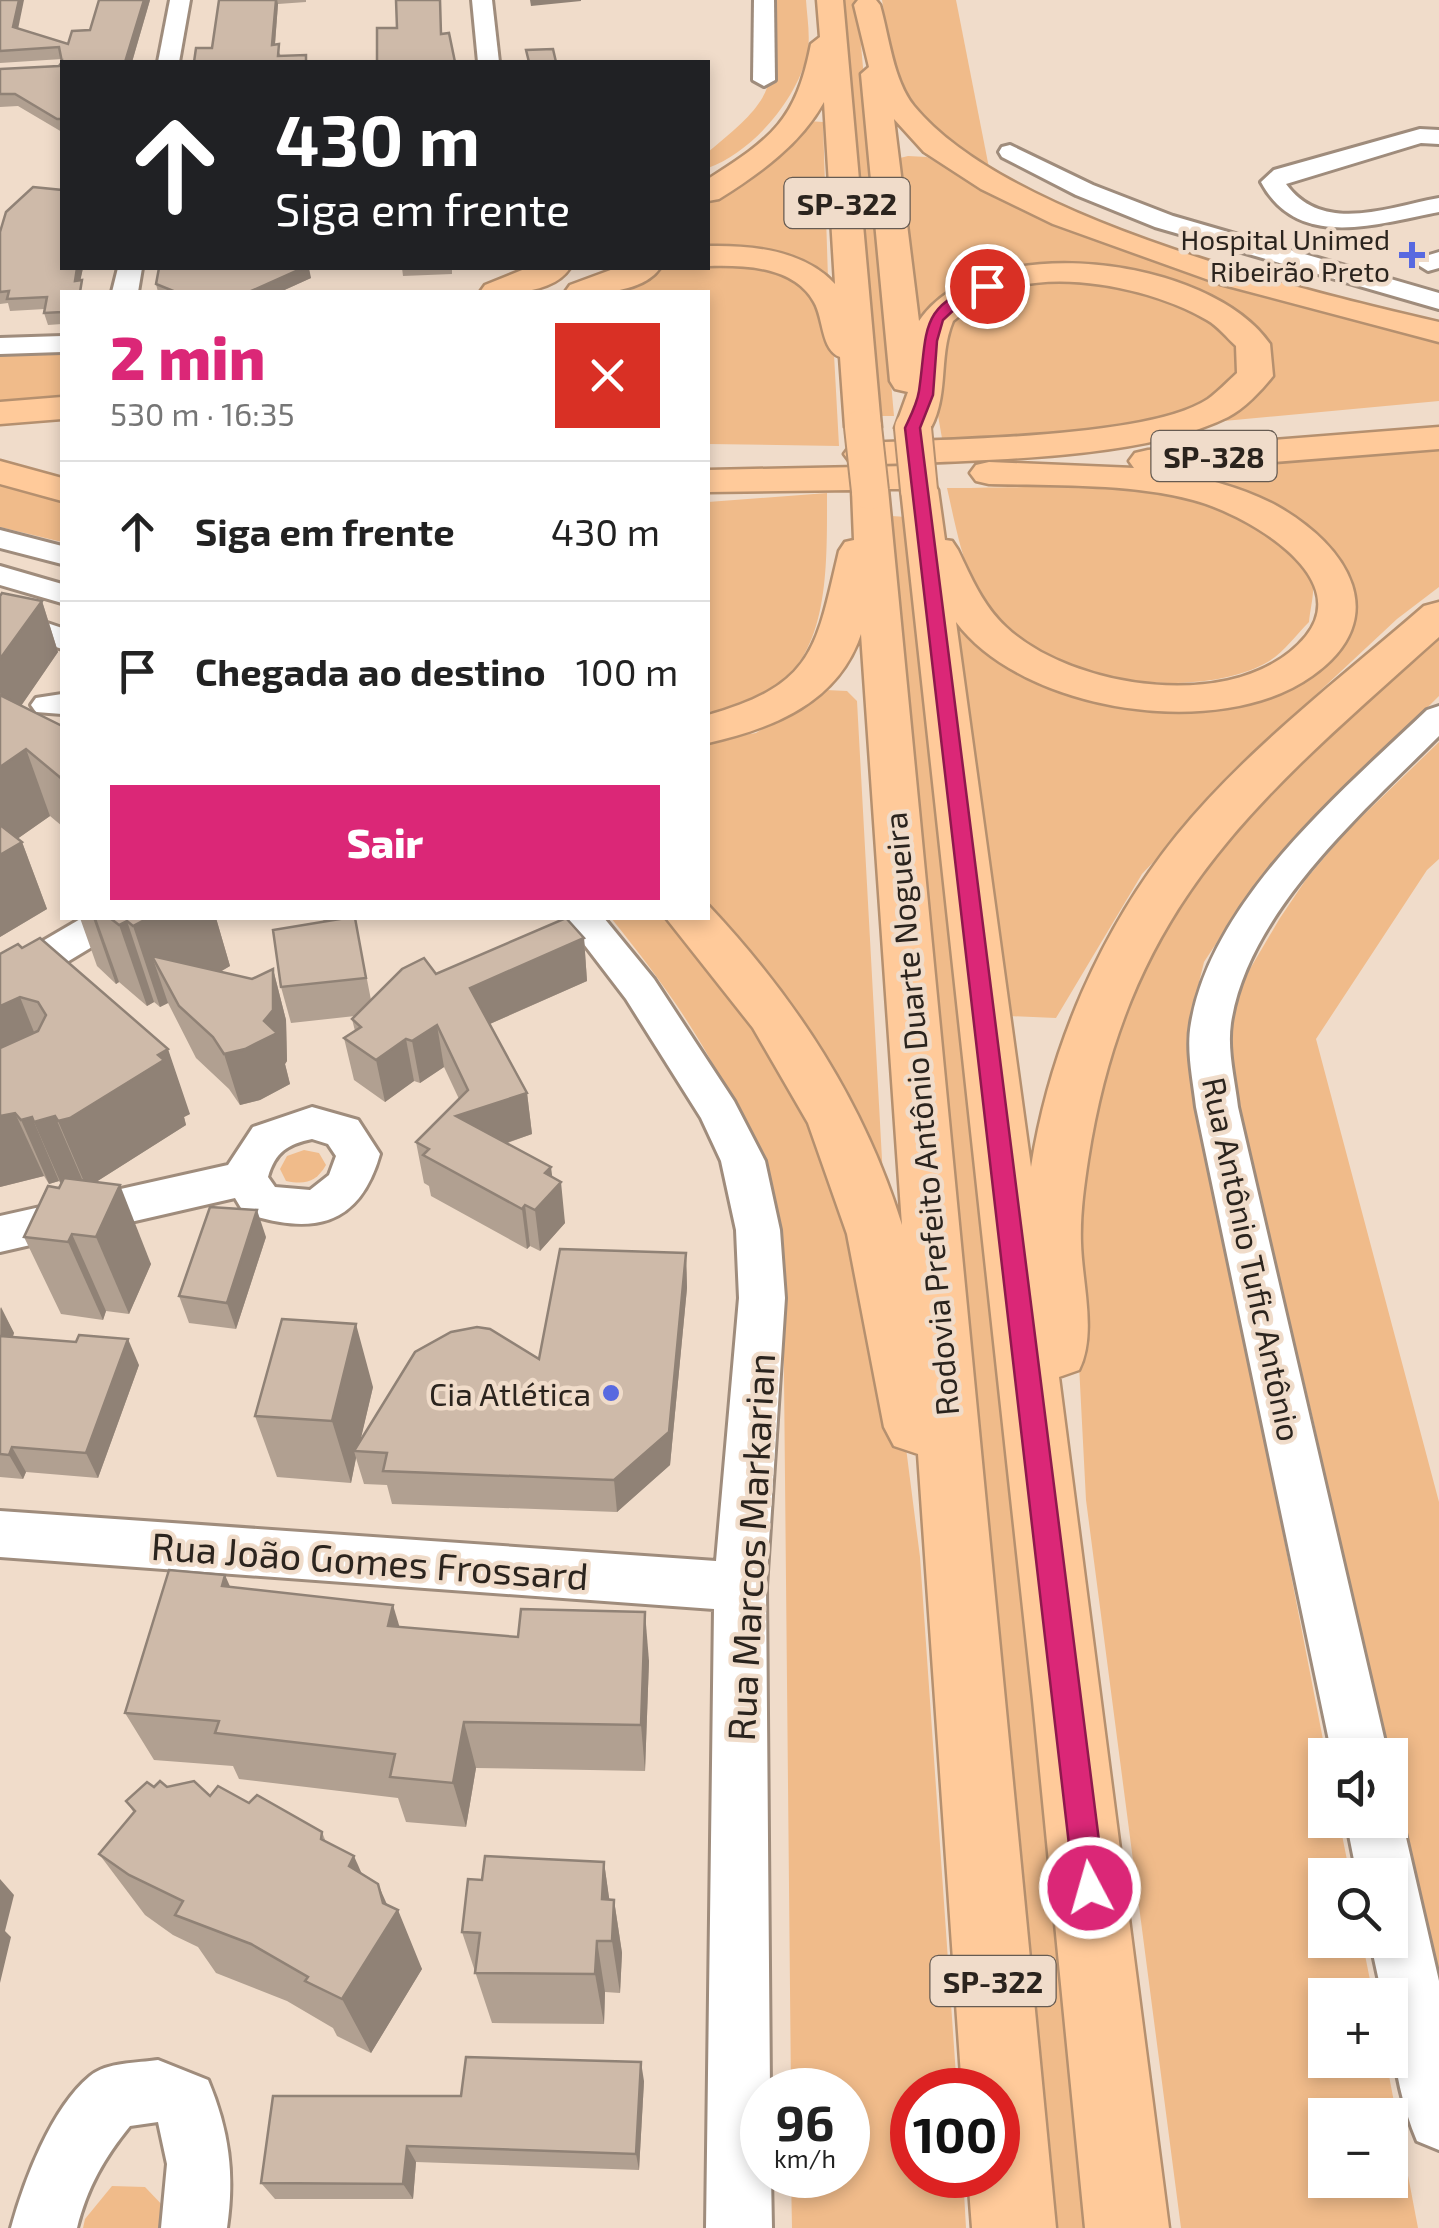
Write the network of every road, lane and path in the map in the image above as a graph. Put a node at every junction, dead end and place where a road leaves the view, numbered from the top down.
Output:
1 (180, 0) edge
2 (482, 0) edge
3 (764, 0) edge
4 (867, 3) edge
5 (830, 4) edge
6 (168, 60) edge
7 (488, 60) edge
8 (764, 80) dead end
9 (1439, 137) edge
10 (1439, 146) edge
11 (1010, 152) dead end
12 (710, 191) edge
13 (1276, 192) junction
14 (1439, 204) edge
15 (710, 256) edge
16 (549, 270) edge
17 (639, 270) edge
18 (503, 290) edge
19 (587, 290) edge
20 (1439, 301) edge
21 (1439, 332) edge
22 (60, 344) edge
23 (0, 346) edge
24 (60, 408) edge
25 (0, 414) edge
26 (1439, 415) edge
27 (913, 428) junction
28 (0, 436) edge
29 (60, 438) edge
30 (1439, 438) edge
31 (1041, 445) junction
32 (710, 448) edge
33 (710, 457) edge
34 (0, 458) edge
35 (60, 460) edge
36 (872, 470) junction
37 (0, 472) edge
38 (989, 473) junction
39 (710, 484) edge
40 (60, 489) edge
41 (0, 538) edge
42 (60, 553) edge
43 (0, 575) edge
44 (60, 593) edge
45 (1439, 616) edge
46 (8, 632) edge
47 (60, 639) edge
48 (1439, 717) edge
49 (710, 728) edge
50 (107, 920) edge
51 (585, 920) edge
52 (693, 920) edge
53 (0, 984) edge
54 (246, 1178) dead end
55 (0, 1234) edge
56 (0, 1534) edge
57 (740, 1587) junction
58 (1068, 1700) junction
59 (972, 1734) junction
60 (1356, 1738) edge
61 (1404, 1958) edge
62 (1439, 2119) edge
63 (44, 2228) edge
64 (194, 2228) edge
65 (739, 2228) edge
66 (1014, 2228) edge
67 (1128, 2228) edge

1 - 6 street
2 - 7 street
3 - 8 street
4 - 21 highway
4 - 27 highway, Rodovia Prefeito Antônio Duarte Nogueira / SP-322
5 - 12 highway
5 - 36 highway, Rodovia Prefeito Antônio Duarte Nogueira / SP-322
9 - 13 street
10 - 13 street
11 - 20 street
13 - 14 street
15 - 36 highway
16 - 18 highway
17 - 19 highway
22 - 23 street
24 - 25 highway
26 - 31 highway, SP-328
27 - 31 highway
27 - 36 highway, Rodovia Prefeito Antônio Duarte Nogueira / SP-322, bridge
28 - 29 highway
30 - 38 highway, SP-328
31 - 36 highway, SP-328
32 - 36 highway
33 - 36 highway
34 - 35 highway
36 - 38 highway, SP-328
36 - 38 highway
36 - 39 highway
36 - 49 highway
36 - 58 highway, Rodovia Prefeito Antônio Duarte Nogueira / SP-322
36 - 59 highway, Rodovia Prefeito Antônio Duarte Nogueira / SP-322
37 - 40 highway
41 - 42 street
43 - 44 street
45 - 58 highway
46 - 47 street
48 - 60 street, Rua Antônio Tufic Antônio
50 - 53 street
51 - 57 street, Rua Marcos Markarian
52 - 59 highway
54 - 55 street
56 - 57 street, Rua João Gomes Frossard
57 - 65 street, Rua Marcos Markarian
58 - 67 highway, Rodovia Prefeito Antônio Duarte Nogueira / SP-322
59 - 66 highway, Rodovia Prefeito Antônio Duarte Nogueira / SP-322
61 - 62 street
63 - 64 street

